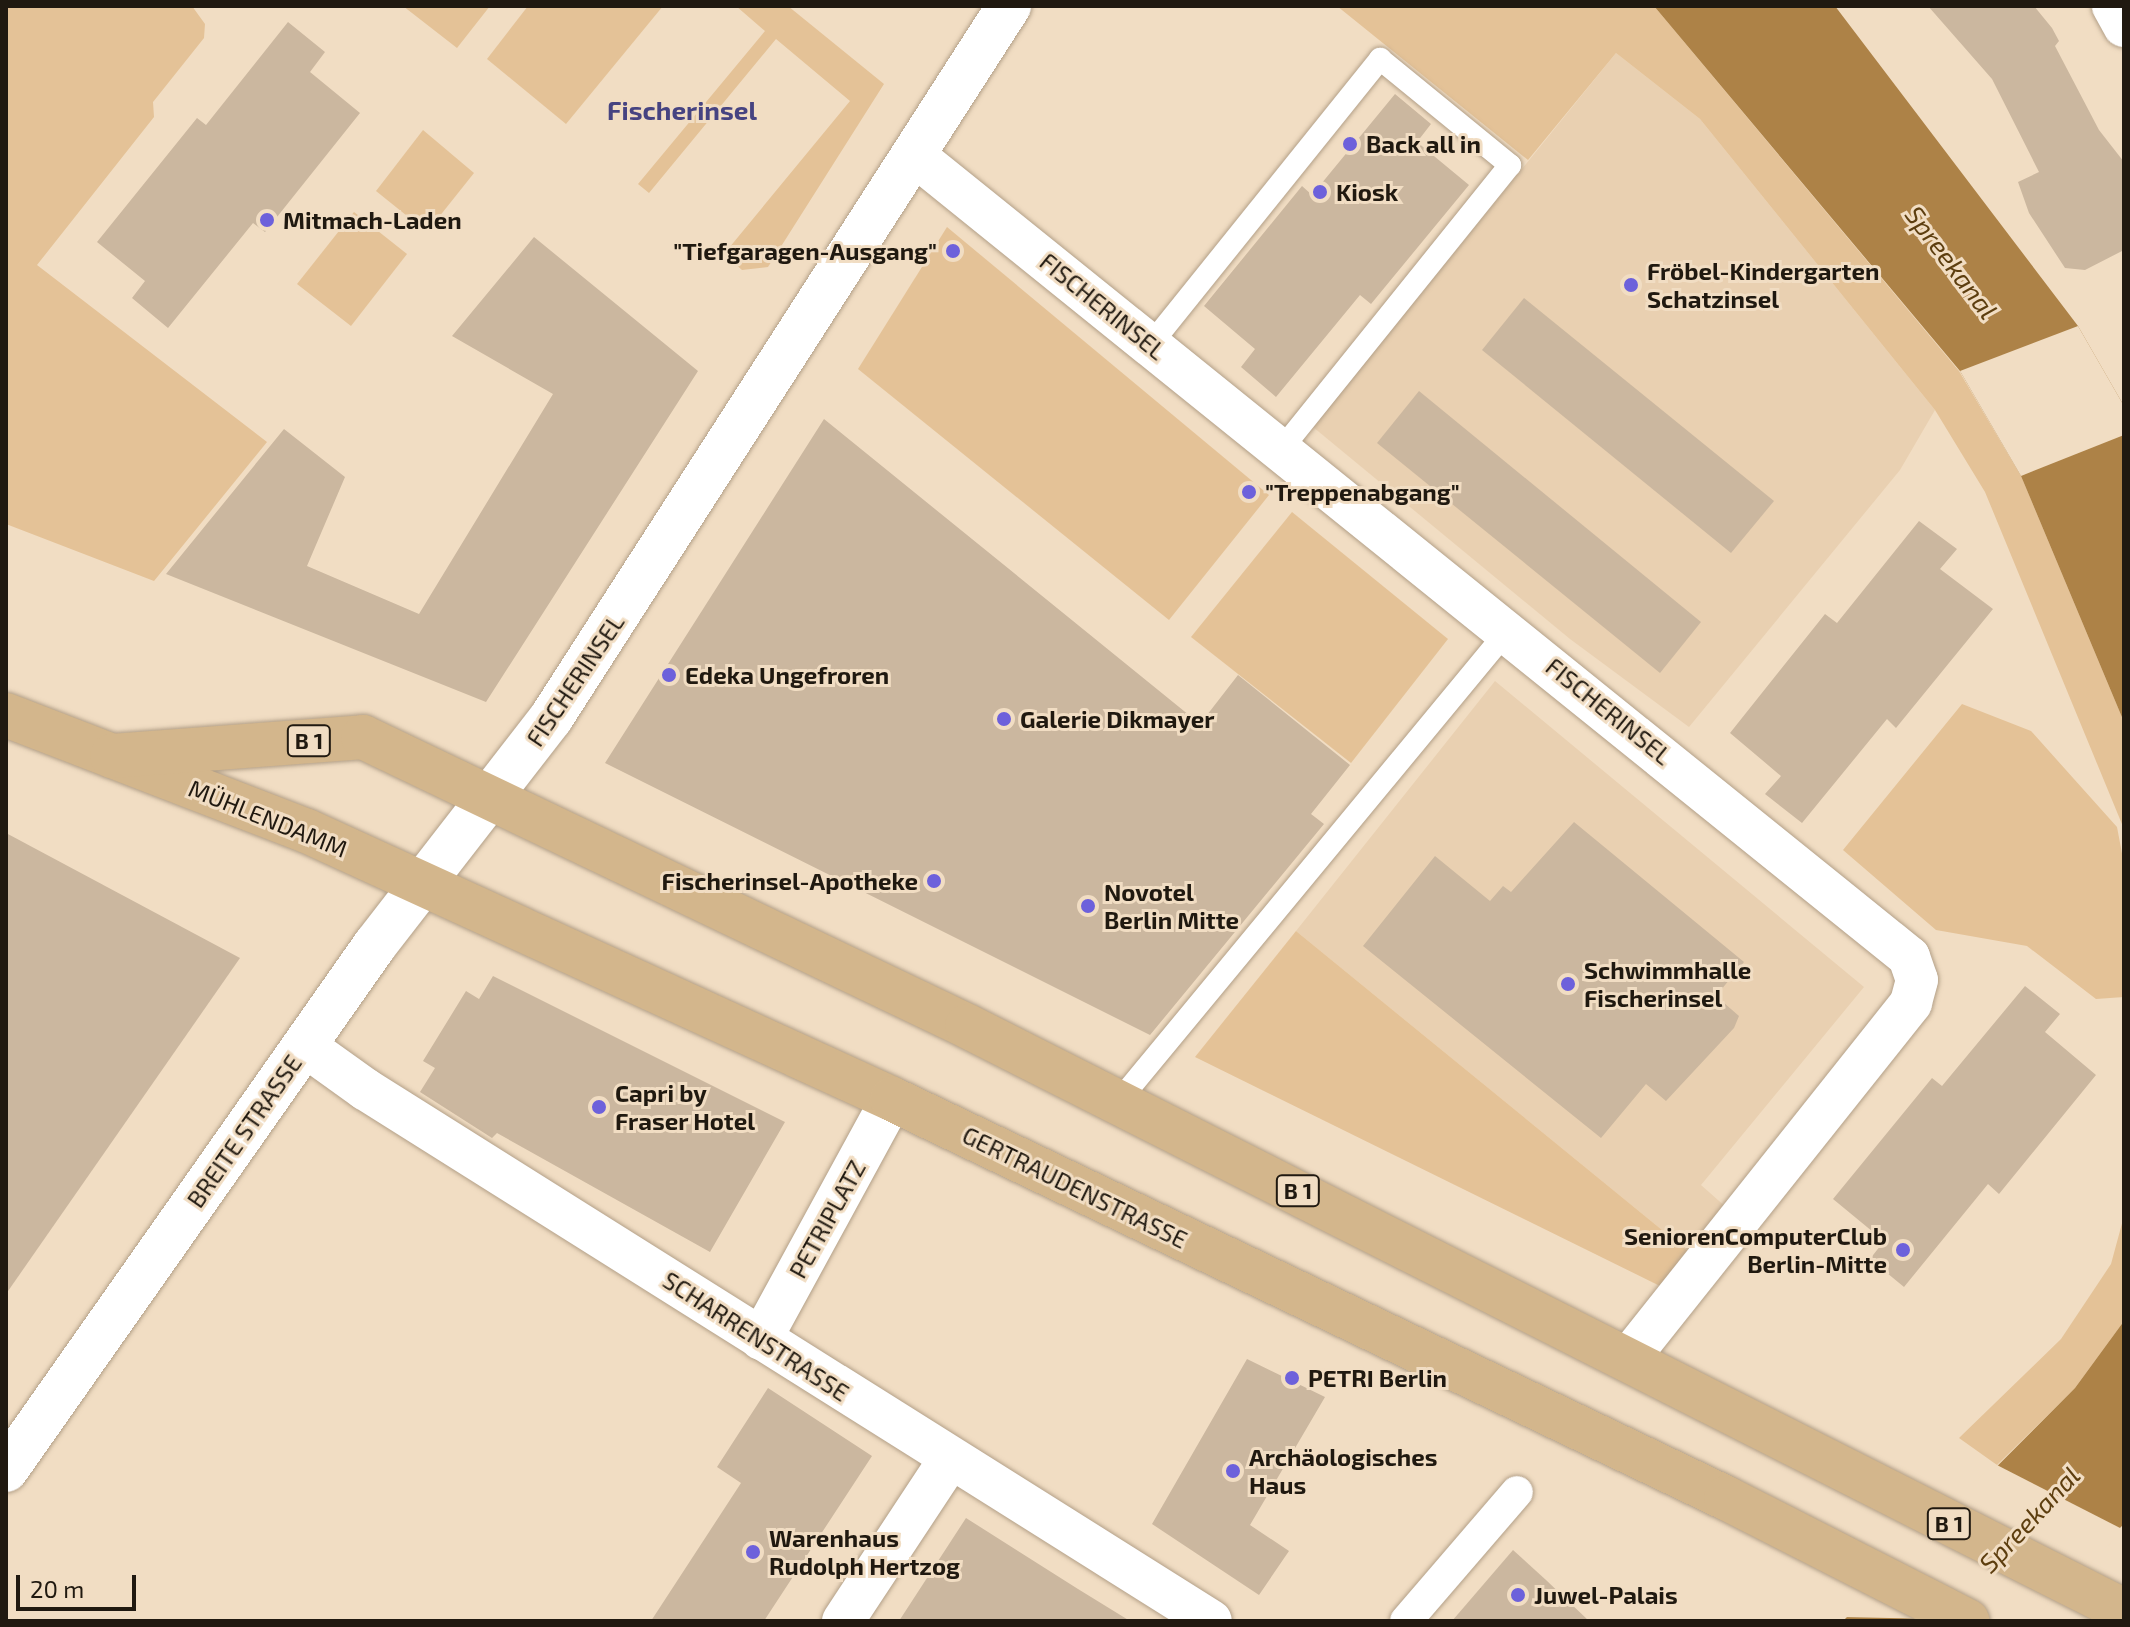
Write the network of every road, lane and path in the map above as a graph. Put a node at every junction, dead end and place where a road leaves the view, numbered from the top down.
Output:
1 (1009, 6) edge
2 (2113, 6) edge
3 (2124, 26) edge
4 (914, 155) junction
5 (1151, 344) junction
6 (1282, 449) junction
7 (1508, 630) junction
8 (6, 715) edge
9 (112, 756) junction
10 (492, 800) junction
11 (421, 885) junction
12 (305, 1046) junction
13 (892, 1099) junction
14 (1118, 1102) junction
15 (761, 1339) junction
16 (1629, 1357) junction
17 (949, 1460) junction
18 (6, 1470) edge
19 (1517, 1492) dead end
20 (2124, 1611) edge
21 (843, 1621) edge
22 (1211, 1621) edge
23 (1406, 1621) edge
24 (1967, 1621) edge

1 - 4 street, FISCHERINSEL
2 - 3 street
4 - 5 street, FISCHERINSEL
4 - 10 street, FISCHERINSEL
5 - 6 street, FISCHERINSEL
5 - 6 lane
6 - 7 street, FISCHERINSEL
7 - 14 lane
7 - 16 street, FISCHERINSEL
8 - 9 main road, MÜHLENDAMM / B 1
9 - 10 main road, MÜHLENDAMM / B 1
9 - 11 main road, MÜHLENDAMM / B 1
10 - 11 street, BREITE STRASSE
10 - 14 main road, B 1
11 - 12 street, BREITE STRASSE
11 - 13 main road, GERTRAUDENSTRASSE / B 1
12 - 15 street, SCHARRENSTRASSE
12 - 18 street, BREITE STRASSE
13 - 15 street, PETRIPLATZ
13 - 24 main road, GERTRAUDENSTRASSE / B 1
14 - 16 main road, B 1
15 - 17 street, SCHARRENSTRASSE
16 - 20 main road, B 1
17 - 21 street
17 - 22 street, SCHARRENSTRASSE
19 - 23 street

